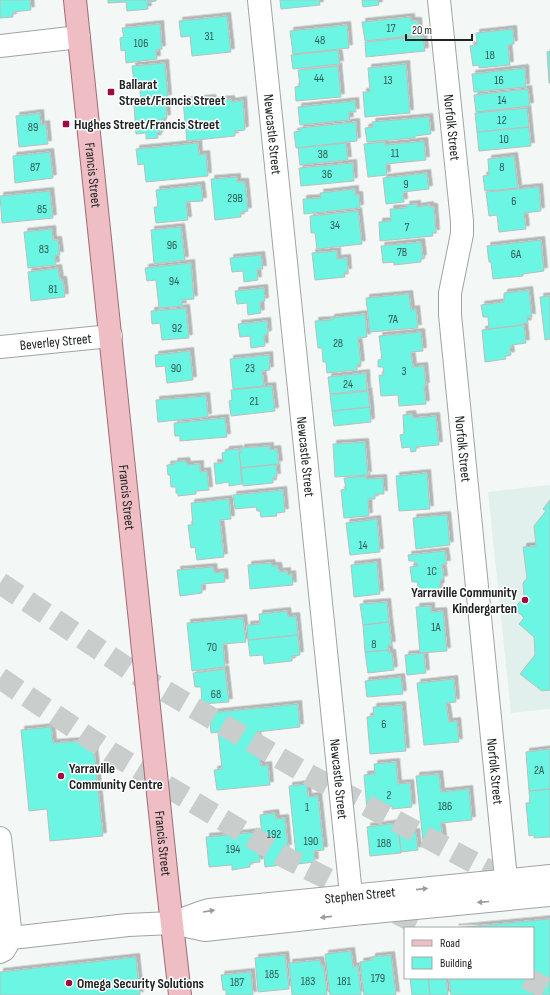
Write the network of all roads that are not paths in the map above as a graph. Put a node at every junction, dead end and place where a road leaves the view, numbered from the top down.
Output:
1 (75, 0) edge
2 (260, 0) edge
3 (439, 0) edge
4 (80, 37) junction
5 (0, 46) edge
6 (111, 336) junction
7 (0, 347) edge
8 (0, 838) edge
9 (550, 876) edge
10 (507, 890) junction
11 (550, 895) edge
12 (352, 905) junction
13 (172, 923) junction
14 (6, 945) edge
15 (180, 995) edge

1 - 4 main road, Francis Street
2 - 12 street, Newcastle Street
3 - 10 street, Norfolk Street
4 - 5 street
4 - 6 main road, Francis Street
6 - 7 street, Beverley Street
6 - 13 main road, Francis Street
8 - 14 street
9 - 10 street, Stephen Street
10 - 11 street, Stephen Street
10 - 12 street, Stephen Street
12 - 13 street, Stephen Street
13 - 14 street, Stephen Street
13 - 15 main road, Francis Street

